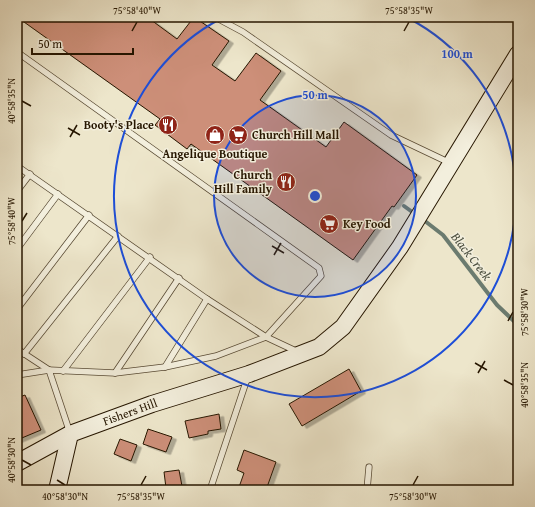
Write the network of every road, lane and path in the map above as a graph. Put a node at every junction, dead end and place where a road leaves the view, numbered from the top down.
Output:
1 (215, 17) edge
2 (17, 52) edge
3 (518, 54) edge
4 (451, 163) junction
5 (17, 166) edge
6 (30, 174) junction
7 (17, 191) edge
8 (58, 194) junction
9 (88, 215) junction
10 (118, 236) junction
11 (17, 249) edge
12 (150, 257) junction
13 (179, 278) junction
14 (207, 299) junction
15 (17, 309) edge
16 (266, 337) junction
17 (17, 349) edge
18 (302, 353) junction
19 (24, 354) junction
20 (165, 366) junction
21 (49, 370) junction
22 (63, 370) junction
23 (114, 373) junction
24 (249, 374) junction
25 (17, 375) edge
26 (70, 434) junction
27 (17, 463) edge
28 (369, 467) dead end
29 (57, 490) edge
30 (210, 490) edge
31 (367, 490) edge

1 - 4 lane
2 - 16 lane
3 - 4 main road, Fishers Hill
4 - 18 main road, Fishers Hill
5 - 6 lane
6 - 7 lane
6 - 8 lane
8 - 9 lane
8 - 11 lane
9 - 10 lane
9 - 15 lane
10 - 12 lane
10 - 19 lane
12 - 13 lane
12 - 22 lane
13 - 14 lane
13 - 23 lane
14 - 16 lane
14 - 20 lane
16 - 18 lane
16 - 20 lane
17 - 19 lane
18 - 24 main road, Fishers Hill
19 - 21 lane
20 - 23 lane
21 - 22 lane
21 - 25 lane
21 - 26 lane
22 - 23 lane
24 - 26 main road, Fishers Hill
24 - 30 lane
26 - 27 main road, Fishers Hill
26 - 29 main road
28 - 31 lane

